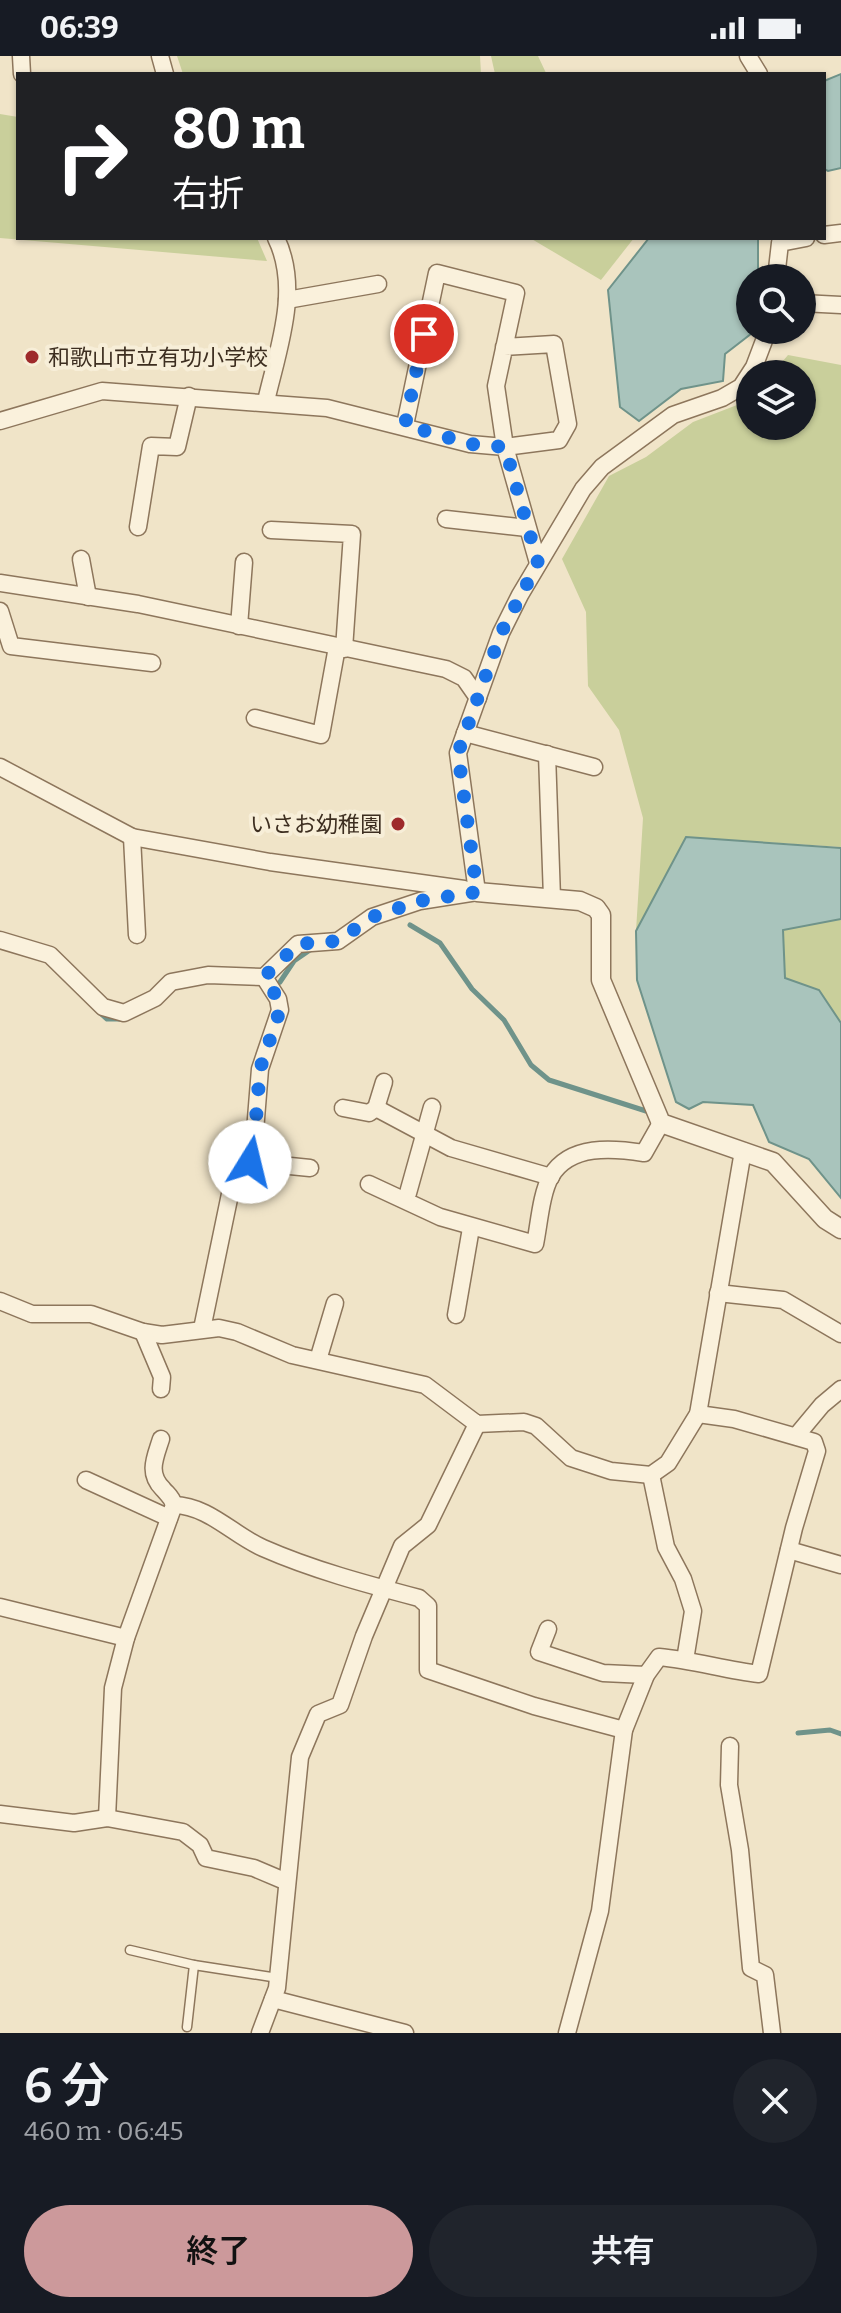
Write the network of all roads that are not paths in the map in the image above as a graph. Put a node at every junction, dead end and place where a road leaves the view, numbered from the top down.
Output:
1 (277, 240) edge
2 (792, 240) edge
3 (778, 264) edge
4 (378, 284) dead end
5 (287, 300) junction
6 (816, 304) edge
7 (841, 305) edge
8 (763, 344) edge
9 (504, 347) junction
10 (189, 396) junction
11 (266, 401) junction
12 (0, 421) edge
13 (405, 425) junction
14 (505, 447) junction
15 (446, 519) dead end
16 (138, 527) dead end
17 (527, 528) junction
18 (271, 530) dead end
19 (81, 559) dead end
20 (244, 562) dead end
21 (538, 563) junction
22 (0, 583) edge
23 (88, 597) junction
24 (0, 611) edge
25 (239, 626) junction
26 (341, 648) junction
27 (152, 663) dead end
28 (478, 698) junction
29 (255, 718) dead end
30 (465, 733) junction
31 (547, 754) junction
32 (0, 767) edge
33 (594, 767) dead end
34 (132, 837) junction
35 (477, 892) junction
36 (552, 898) junction
37 (137, 935) dead end
38 (0, 940) edge
39 (264, 977) junction
40 (384, 1082) dead end
41 (432, 1107) dead end
42 (343, 1108) dead end
43 (376, 1108) junction
44 (661, 1123) junction
45 (424, 1135) junction
46 (743, 1151) junction
47 (310, 1168) dead end
48 (235, 1170) dead end
49 (551, 1177) junction
50 (369, 1184) dead end
51 (408, 1193) dead end
52 (471, 1228) junction
53 (841, 1229) edge
54 (718, 1293) junction
55 (0, 1301) edge
56 (335, 1303) dead end
57 (456, 1315) dead end
58 (202, 1329) junction
59 (143, 1332) junction
60 (841, 1334) edge
61 (318, 1360) junction
62 (161, 1389) dead end
63 (841, 1389) edge
64 (698, 1414) junction
65 (477, 1424) junction
66 (797, 1435) junction
67 (161, 1439) dead end
68 (651, 1475) junction
69 (86, 1480) dead end
70 (172, 1511) junction
71 (789, 1550) junction
72 (841, 1565) edge
73 (384, 1589) junction
74 (0, 1607) edge
75 (548, 1629) dead end
76 (126, 1638) junction
77 (685, 1660) junction
78 (646, 1675) junction
79 (624, 1730) junction
80 (730, 1746) dead end
81 (0, 1814) edge
82 (107, 1818) junction
83 (287, 1882) junction
84 (130, 1950) dead end
85 (194, 1965) junction
86 (278, 1979) junction
87 (273, 1999) junction
88 (187, 2027) dead end
89 (260, 2033) edge
90 (405, 2033) edge
91 (567, 2033) edge
92 (772, 2033) edge

1 - 5 street
2 - 3 street
4 - 5 street
5 - 11 street
6 - 7 street
8 - 21 street
9 - 13 street
9 - 14 street
9 - 14 street
10 - 11 street
10 - 12 street
10 - 16 street
11 - 13 street
13 - 14 street
14 - 17 street
15 - 17 street
17 - 21 street
18 - 26 street
19 - 23 street
20 - 25 street
21 - 28 street
22 - 23 street
23 - 25 street
24 - 27 street
25 - 26 street
26 - 28 street
26 - 29 street
28 - 30 street
30 - 31 street
30 - 35 street
31 - 33 street
31 - 36 street
32 - 34 street
34 - 35 street
34 - 37 street
35 - 36 street
35 - 39 street
36 - 44 street
38 - 39 street
39 - 47 street
40 - 43 street
41 - 45 street
42 - 43 street
43 - 45 street
44 - 46 street
44 - 49 street
45 - 49 street
45 - 51 street
46 - 53 street
46 - 54 street
48 - 58 street
49 - 52 street
50 - 52 street
52 - 57 street
54 - 60 street
54 - 64 street
55 - 59 street
56 - 61 street
58 - 59 street
58 - 61 street
59 - 62 street
61 - 65 street
63 - 66 street
64 - 66 street
64 - 68 street
65 - 68 street
65 - 73 street
66 - 71 street
67 - 70 street
68 - 77 street
69 - 70 street
70 - 73 street
70 - 76 street
71 - 72 street
71 - 77 street
73 - 79 street
73 - 83 street
74 - 76 street
75 - 78 street
76 - 82 street
77 - 78 street
78 - 79 street
79 - 91 street
80 - 92 street
81 - 82 street
82 - 83 street
83 - 86 street
84 - 85 lane
85 - 86 lane
85 - 88 lane
86 - 87 street
87 - 89 street
87 - 90 street

